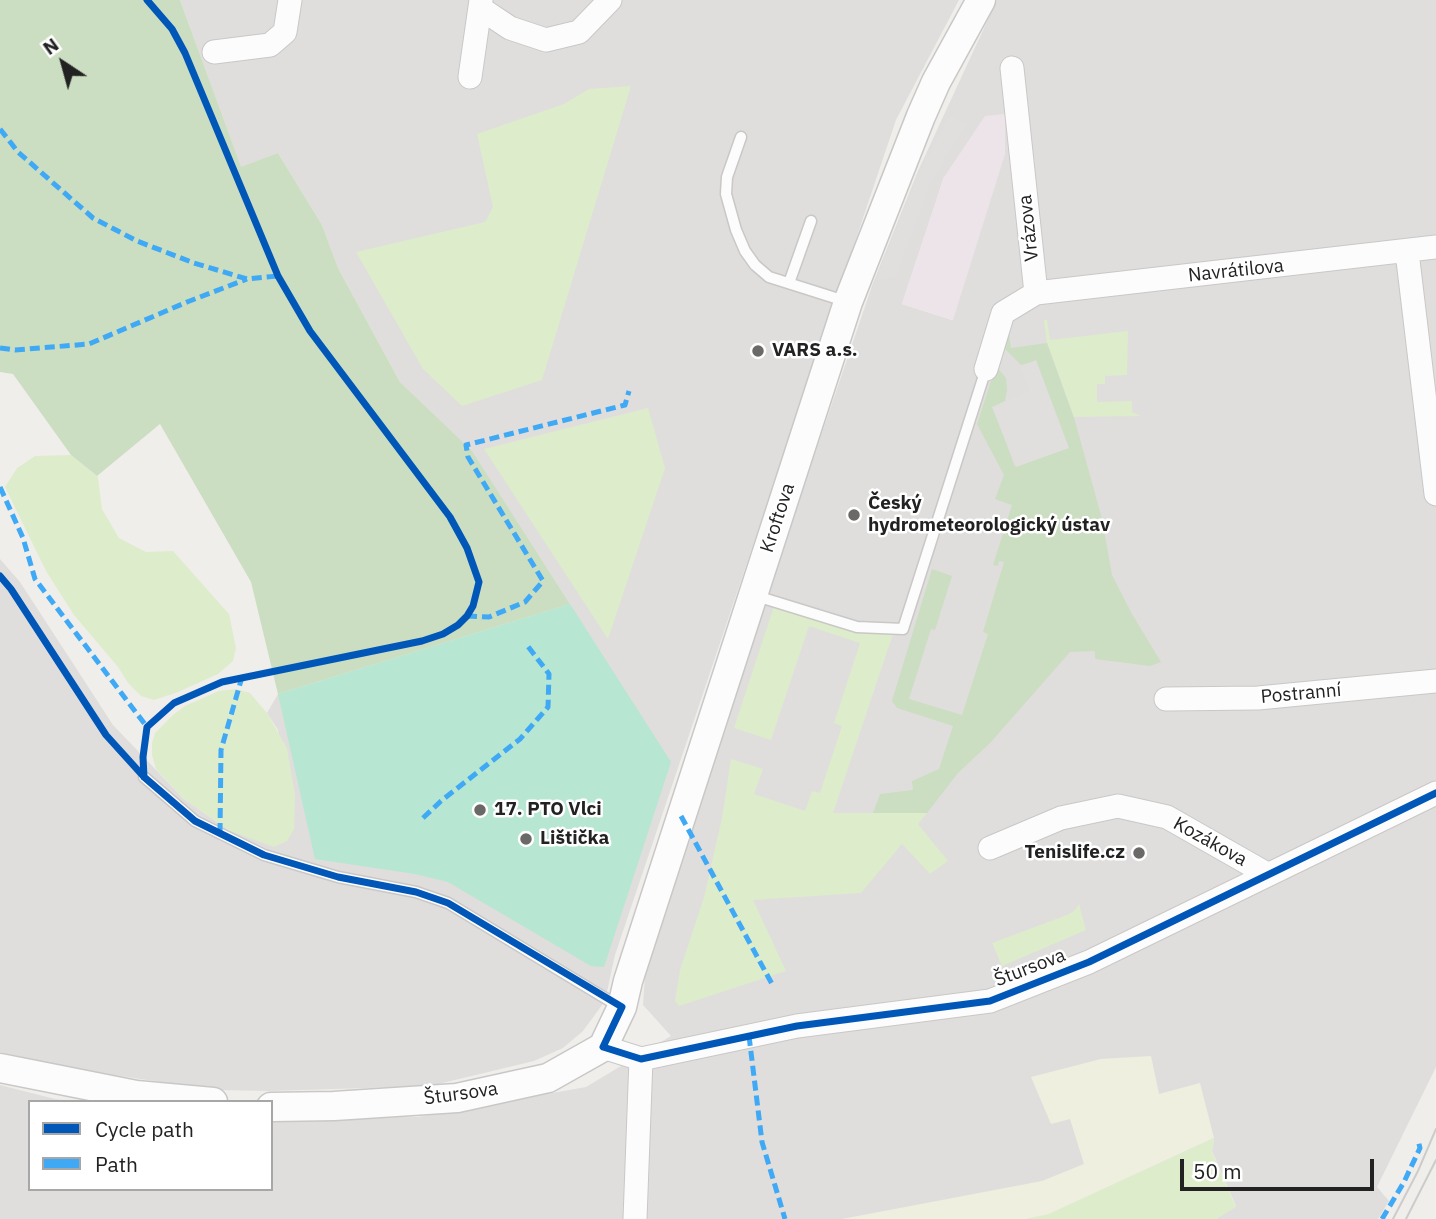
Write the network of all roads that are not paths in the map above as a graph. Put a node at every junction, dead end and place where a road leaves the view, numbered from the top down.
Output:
1 (290, 0) edge
2 (610, 0) edge
3 (981, 0) edge
4 (480, 4) edge
5 (214, 52) dead end
6 (1012, 68) dead end
7 (470, 77) dead end
8 (741, 137) dead end
9 (811, 221) dead end
10 (1436, 247) edge
11 (1407, 252) junction
12 (789, 283) junction
13 (1035, 293) junction
14 (848, 302) junction
15 (986, 369) joint
16 (1436, 495) edge
17 (753, 595) junction
18 (1436, 681) edge
19 (1166, 699) dead end
20 (144, 776) dead end
21 (1436, 793) edge
22 (990, 848) dead end
23 (1268, 874) junction
24 (622, 1007) junction
25 (603, 1047) junction
26 (641, 1059) junction
27 (0, 1068) edge
28 (191, 1100) edge
29 (273, 1107) edge
30 (635, 1219) edge

1 - 5 street
2 - 4 street
3 - 14 street, Kroftova
4 - 7 street
6 - 13 street, Vrázova
8 - 12 lane
9 - 12 lane
10 - 11 street, Navrátilova
11 - 13 street, Navrátilova
11 - 16 street
12 - 14 lane
13 - 15 street
14 - 17 street, Kroftova
15 - 17 lane
17 - 24 street, Kroftova
18 - 19 street, Postranní
20 - 24 lane
21 - 23 street, Štursova
22 - 23 street, Kozákova
23 - 26 street, Štursova
24 - 25 street, Kroftova
25 - 26 street, Štursova
25 - 29 street, Štursova
26 - 30 street
27 - 28 street

